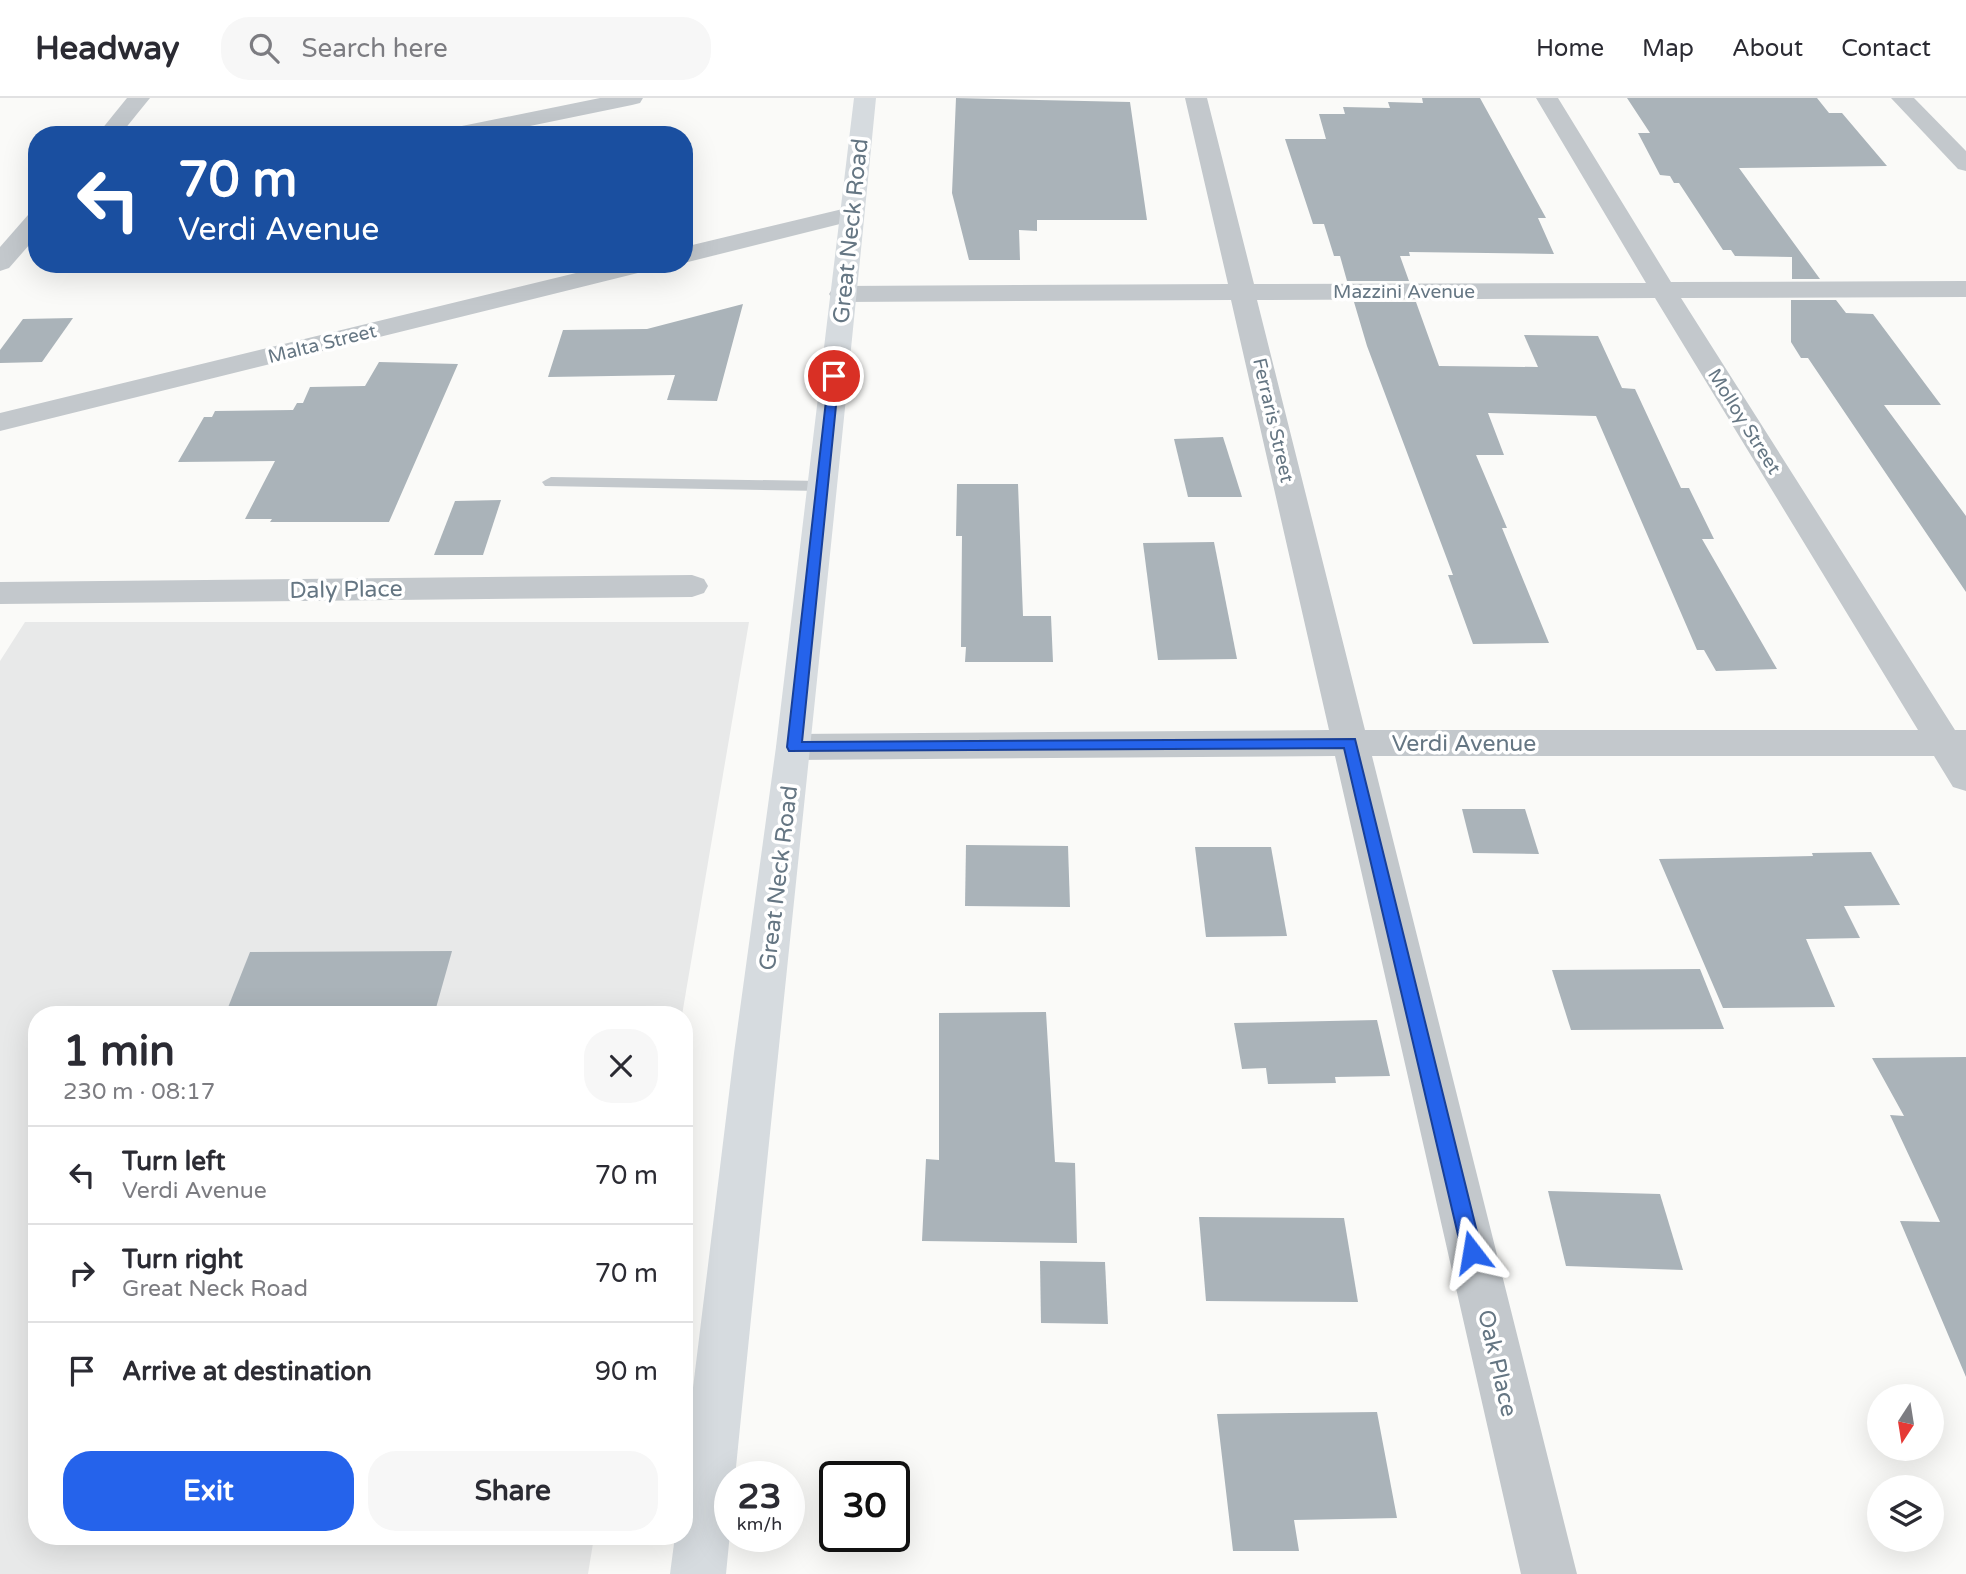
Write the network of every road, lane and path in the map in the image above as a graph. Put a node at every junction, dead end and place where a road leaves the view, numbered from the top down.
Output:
1 (139, 98) edge
2 (632, 98) edge
3 (865, 98) edge
4 (1196, 98) edge
5 (1547, 98) edge
6 (1902, 98) edge
7 (484, 109) dead end
8 (116, 126) edge
9 (468, 126) edge
10 (492, 126) edge
11 (1966, 164) edge
12 (851, 214) junction
13 (28, 231) edge
14 (693, 253) edge
15 (0, 263) edge
16 (608, 273) edge
17 (1966, 289) edge
18 (1663, 290) junction
19 (1244, 292) junction
20 (842, 294) junction
21 (0, 422) edge
22 (551, 482) dead end
23 (822, 486) junction
24 (692, 586) dead end
25 (0, 593) edge
26 (1350, 743) junction
27 (1956, 743) edge
28 (794, 747) junction
29 (1966, 777) edge
30 (698, 1574) edge
31 (1549, 1574) edge

1 - 8 street
2 - 10 street
3 - 12 main road, Great Neck Road
4 - 19 street, Ferraris Street
5 - 18 street, Molloy Street
6 - 11 street
7 - 9 street
12 - 14 street
12 - 20 main road, Great Neck Road
13 - 15 street
16 - 21 street, Malta Street
17 - 18 street, Mazzini Avenue
18 - 19 street, Mazzini Avenue
18 - 27 street, Molloy Street
19 - 20 street, Mazzini Avenue
19 - 26 street, Ferraris Street
20 - 23 main road, Great Neck Road
22 - 23 lane
23 - 28 main road, Great Neck Road
24 - 25 street, Daly Place
26 - 27 street, Verdi Avenue
26 - 28 street, Verdi Avenue
26 - 31 street, Oak Place
27 - 29 street, Molloy Street
28 - 30 main road, Great Neck Road

